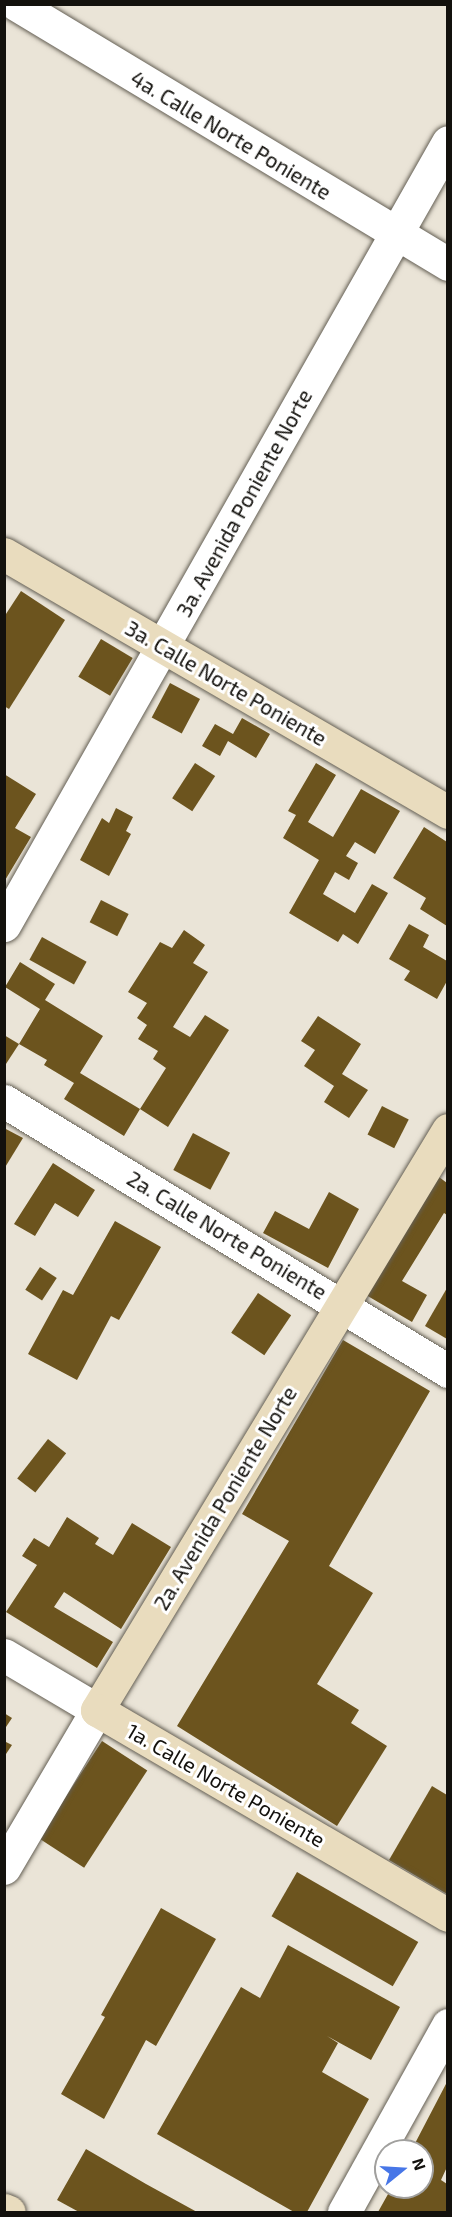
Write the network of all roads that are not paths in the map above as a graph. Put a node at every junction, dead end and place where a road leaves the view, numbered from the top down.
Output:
1 (16, 4) edge
2 (447, 142) edge
3 (395, 235) junction
4 (447, 264) edge
5 (4, 554) edge
6 (163, 647) junction
7 (447, 812) edge
8 (4, 926) edge
9 (4, 1101) edge
10 (447, 1130) edge
11 (342, 1305) junction
12 (447, 1371) edge
13 (4, 1655) edge
14 (97, 1710) junction
15 (4, 1868) edge
16 (447, 1916) edge
17 (447, 2025) edge
18 (4, 2210) edge
19 (9, 2212) edge
20 (344, 2212) edge

1 - 3 street, 4a. Calle Norte Poniente
2 - 3 street, 3a. Avenida Poniente Norte
3 - 4 street, 4a. Calle Norte Poniente
3 - 6 street, 3a. Avenida Poniente Norte
5 - 6 main road, 3a. Calle Norte Poniente
6 - 7 main road, 3a. Calle Norte Poniente
6 - 8 street, 3a. Avenida Poniente Norte
9 - 11 street, 2a. Calle Norte Poniente
10 - 11 main road, 2a. Avenida Poniente Norte
11 - 12 street, 2a. Calle Norte Poniente
11 - 14 main road, 2a. Avenida Poniente Norte
13 - 14 street, 1a. Calle Norte Poniente
14 - 15 street, 2a. Avenida Poniente Norte
14 - 16 main road, 1a. Calle Norte Poniente
17 - 20 street
18 - 19 main road

